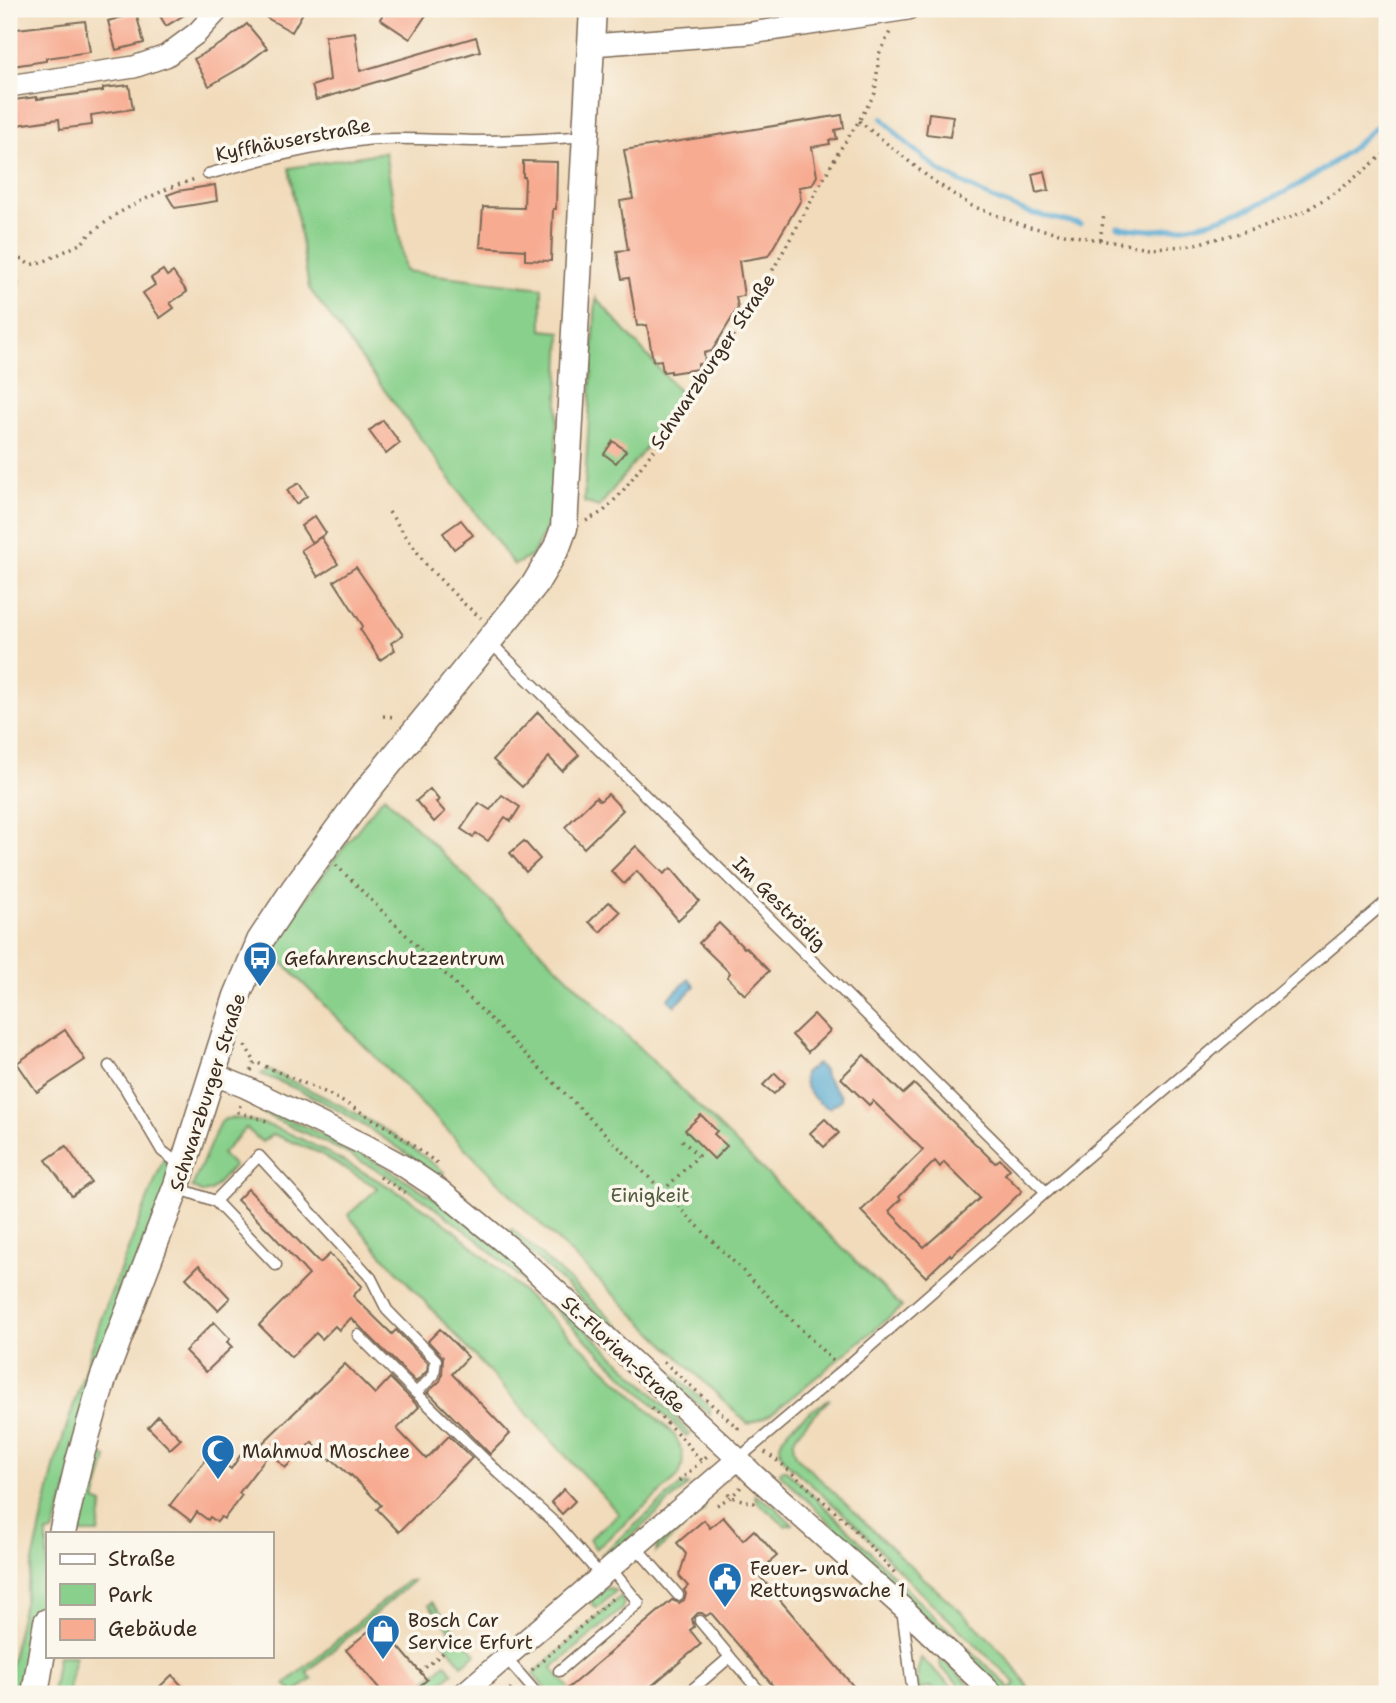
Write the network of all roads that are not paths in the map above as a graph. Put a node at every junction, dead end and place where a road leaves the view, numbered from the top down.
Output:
1 (219, 9) edge
2 (593, 9) edge
3 (901, 10) edge
4 (605, 44) junction
5 (9, 86) edge
6 (587, 136) junction
7 (208, 174) road end
8 (492, 635) junction
9 (1387, 901) edge
10 (109, 1066) dead end
11 (213, 1074) junction
12 (180, 1176) junction
13 (1046, 1192) junction
14 (215, 1201) junction
15 (276, 1265) dead end
16 (358, 1335) dead end
17 (416, 1393) junction
18 (746, 1452) junction
19 (62, 1532) edge
20 (636, 1547) junction
21 (606, 1573) junction
22 (678, 1595) dead end
23 (902, 1607) junction
24 (701, 1622) dead end
25 (46, 1628) edge
26 (730, 1657) junction
27 (506, 1658) junction
28 (559, 1671) dead end
29 (35, 1694) edge
30 (463, 1694) edge
31 (537, 1694) edge
32 (687, 1694) edge
33 (762, 1694) edge
34 (914, 1694) edge
35 (993, 1694) edge

1 - 5 street
2 - 4 street, Schwarzburger Straße
3 - 4 street
4 - 6 street, Schwarzburger Straße
6 - 7 lane, Kyffhäuserstraße
6 - 8 street, Schwarzburger Straße
8 - 11 street, Schwarzburger Straße
8 - 13 lane, Im Geströdig
9 - 13 lane
10 - 12 lane
11 - 12 street, Schwarzburger Straße
11 - 18 street, St.-Florian-Straße
12 - 14 lane
12 - 19 street, Schwarzburger Straße
13 - 18 lane
14 - 15 lane
14 - 17 lane
16 - 17 lane
17 - 21 lane
18 - 20 street
18 - 23 street, St.-Florian-Straße
20 - 21 street
20 - 22 lane
21 - 27 street
21 - 28 lane
23 - 34 lane
23 - 35 street, St.-Florian-Straße
24 - 26 lane
25 - 29 street
26 - 32 lane
26 - 33 lane
27 - 30 street
27 - 31 lane

